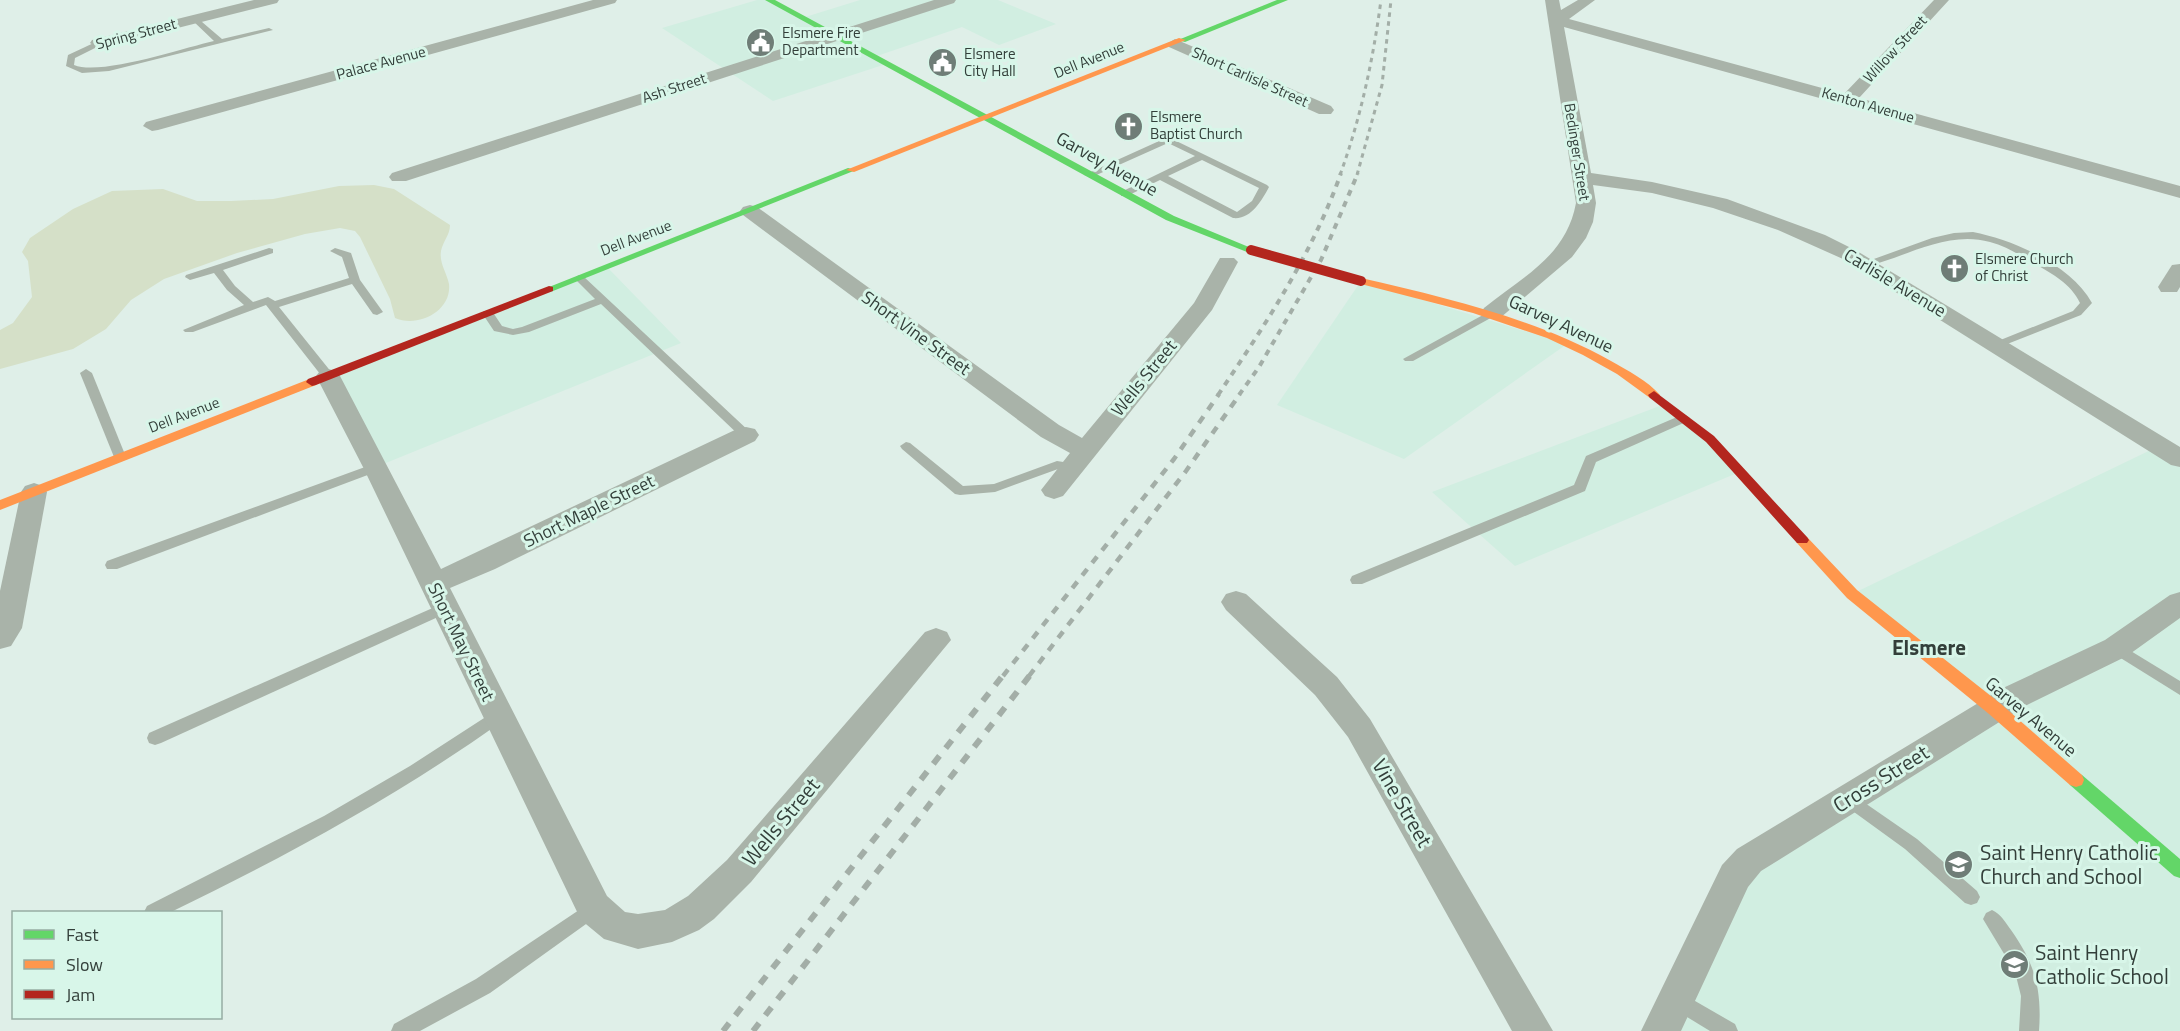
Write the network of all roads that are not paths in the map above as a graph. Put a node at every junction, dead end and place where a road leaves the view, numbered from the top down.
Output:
1 (272, 0) edge
2 (610, 0) edge
3 (769, 0) edge
4 (949, 0) edge
5 (1284, 0) edge
6 (1552, 0) edge
7 (1588, 0) edge
8 (1942, 0) edge
9 (195, 18) junction
10 (1556, 20) junction
11 (268, 30) dead end
12 (836, 37) junction
13 (220, 42) junction
14 (98, 43) joint
15 (1175, 44) junction
16 (1849, 99) junction
17 (1324, 110) dead end
18 (986, 119) junction
19 (152, 126) dead end
20 (1202, 156) junction
21 (1089, 175) junction
22 (1160, 176) junction
23 (399, 177) dead end
24 (1582, 178) junction
25 (2180, 192) edge
26 (1124, 194) junction
27 (750, 211) junction
28 (269, 251) dead end
29 (335, 251) dead end
30 (1227, 262) dead end
31 (1865, 264) junction
32 (218, 269) junction
33 (190, 277) dead end
34 (579, 278) junction
35 (355, 280) junction
36 (602, 300) junction
37 (273, 305) junction
38 (251, 306) junction
39 (377, 312) dead end
40 (1492, 313) junction
41 (488, 314) junction
42 (189, 330) dead end
43 (1997, 345) junction
44 (1409, 359) dead end
45 (86, 373) dead end
46 (328, 376) junction
47 (1684, 418) junction
48 (746, 435) joint
49 (906, 446) dead end
50 (120, 457) junction
51 (1078, 459) junction
52 (2180, 459) edge
53 (376, 467) junction
54 (1054, 490) dead end
55 (34, 492) junction
56 (0, 506) edge
57 (112, 565) dead end
58 (1357, 580) dead end
59 (438, 596) junction
60 (1236, 602) dead end
61 (2180, 603) edge
62 (0, 638) edge
63 (936, 640) dead end
64 (2116, 648) junction
65 (2180, 689) edge
66 (1995, 709) junction
67 (498, 716) junction
68 (155, 738) dead end
69 (1849, 799) junction
70 (2180, 870) edge
71 (1971, 897) dead end
72 (594, 908) junction
73 (155, 911) edge
74 (1992, 919) dead end
75 (1668, 1015) edge
76 (401, 1031) edge
77 (1533, 1031) edge
78 (1728, 1031) edge
79 (2029, 1031) edge

1 - 9 street, Spring Street
2 - 19 street, Palace Avenue
3 - 12 street, Garvey Avenue
4 - 12 street, Ash Street
5 - 15 street, Dell Avenue
6 - 10 street, Bedinger Street
7 - 10 street
8 - 16 street, Willow Street
9 - 13 lane
9 - 14 street, Spring Street
10 - 16 street, Kenton Avenue
10 - 24 street, Bedinger Street
11 - 13 lane, Spring Street
12 - 18 street, Garvey Avenue
12 - 23 street, Ash Street
13 - 14 lane, Spring Street
15 - 17 street, Short Carlisle Street
15 - 18 street, Dell Avenue
16 - 25 street, Kenton Avenue
18 - 21 street, Garvey Avenue
18 - 27 street, Dell Avenue
20 - 21 lane
20 - 22 lane
20 - 22 lane
21 - 26 street, Garvey Avenue
22 - 26 lane
24 - 31 street, Carlisle Avenue
24 - 40 street, Bedinger Street
26 - 40 street, Garvey Avenue, bridge
27 - 34 street, Dell Avenue
27 - 51 street, Short Vine Street
28 - 32 lane
29 - 35 lane
30 - 51 street, Wells Street
31 - 43 street, Carlisle Avenue
31 - 43 lane
32 - 33 lane
32 - 38 lane
34 - 36 lane
34 - 41 street, Dell Avenue
35 - 37 lane
35 - 39 lane
36 - 41 lane
36 - 48 lane
37 - 38 lane
37 - 46 lane
38 - 42 lane
40 - 44 lane, Bedinger Street
40 - 47 street, Garvey Avenue
41 - 46 street, Dell Avenue
43 - 52 street, Carlisle Avenue
45 - 50 lane
46 - 50 street, Dell Avenue
46 - 53 street, Short May Street
47 - 58 lane
47 - 66 street, Garvey Avenue
48 - 59 street, Short Maple Street
49 - 51 lane
50 - 55 street, Dell Avenue
51 - 54 street, Wells Street
53 - 57 lane
53 - 59 street, Short May Street
55 - 56 street, Dell Avenue
55 - 62 street
59 - 67 street, Short May Street
59 - 68 lane
60 - 77 street, Vine Street
61 - 64 street, Cross Street
63 - 72 street, Wells Street
64 - 65 lane
64 - 66 street, Cross Street
66 - 69 street, Cross Street
66 - 70 street, Garvey Avenue
67 - 72 street, Short May Street
67 - 73 lane
69 - 71 lane
69 - 75 street, Cross Street
72 - 76 lane
74 - 79 lane
75 - 78 lane

